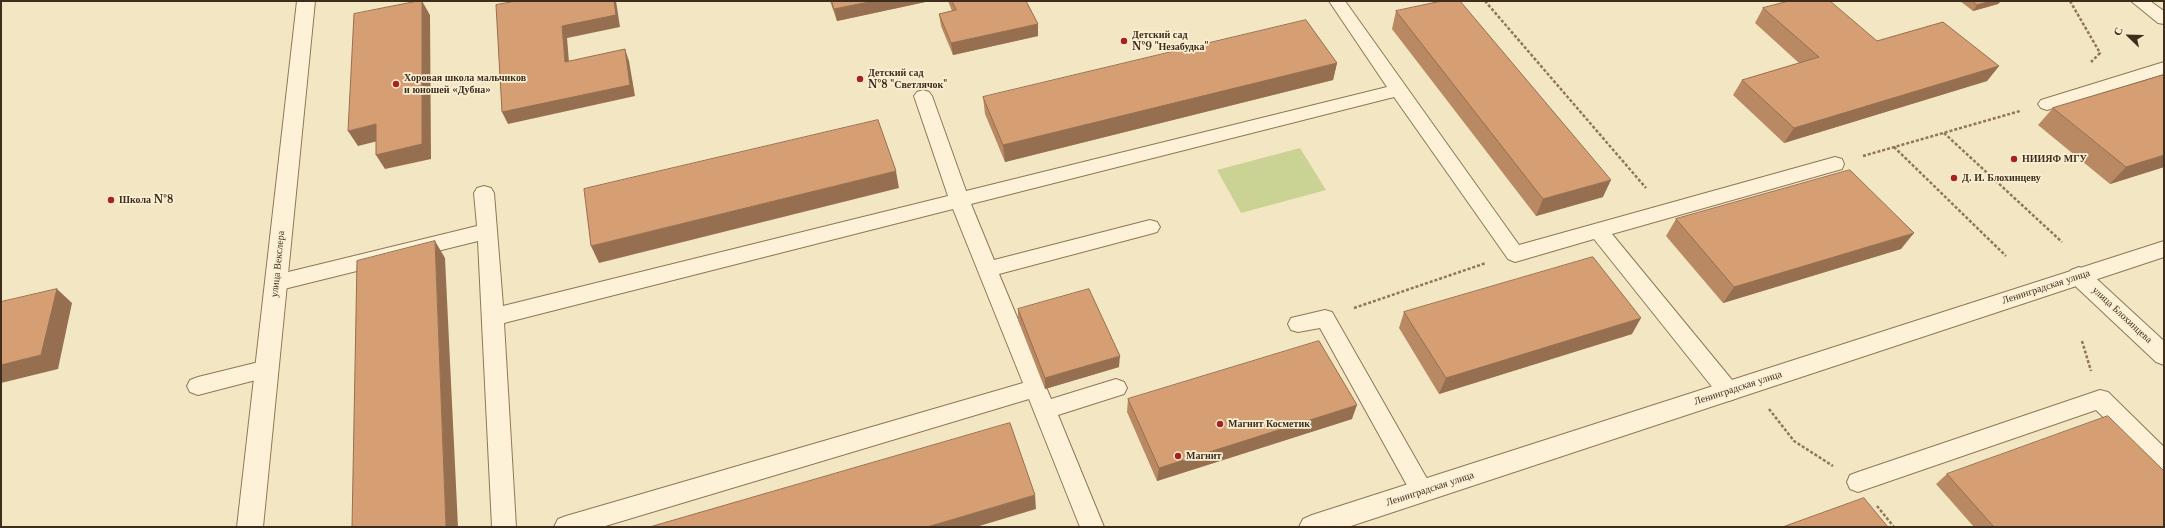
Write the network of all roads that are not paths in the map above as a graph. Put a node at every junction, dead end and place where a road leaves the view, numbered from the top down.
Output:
1 (306, 1) edge
2 (1337, 1) edge
3 (2139, 1) edge
4 (2164, 19) edge
5 (2164, 68) edge
6 (1398, 90) junction
7 (923, 96) dead end
8 (2047, 104) road end
9 (1835, 164) road end
10 (484, 194) dead end
11 (959, 199) junction
12 (1150, 227) dead end
13 (1598, 230) junction
14 (487, 231) junction
15 (2164, 249) edge
16 (988, 269) junction
17 (2079, 276) junction
18 (276, 283) junction
19 (493, 317) junction
20 (1298, 324) dead end
21 (2164, 355) edge
22 (266, 369) junction
23 (198, 386) dead end
24 (1036, 388) junction
25 (1116, 388) dead end
26 (1739, 388) junction
27 (1045, 410) junction
28 (2164, 462) edge
29 (1858, 482) road end
30 (1422, 491) junction
31 (250, 527) edge
32 (504, 527) edge
33 (566, 527) edge
34 (1092, 527) edge
35 (1312, 527) edge

1 - 18 street, улица Векслера
2 - 6 lane
3 - 4 lane
5 - 8 lane
6 - 11 lane
6 - 13 lane
7 - 11 lane
9 - 13 lane
10 - 14 lane
11 - 16 lane
11 - 19 lane
12 - 16 lane
13 - 26 lane
14 - 18 lane
14 - 19 lane
15 - 17 street, Ленинградская улица
16 - 24 lane
17 - 21 street, улица Блохинцева
17 - 26 street, Ленинградская улица
18 - 22 street, улица Векслера
19 - 32 lane
20 - 30 lane
22 - 23 lane
22 - 31 street, улица Векслера
24 - 27 lane
24 - 33 lane
25 - 27 lane
26 - 30 street, Ленинградская улица
27 - 34 lane
28 - 29 lane
30 - 35 street, Ленинградская улица

